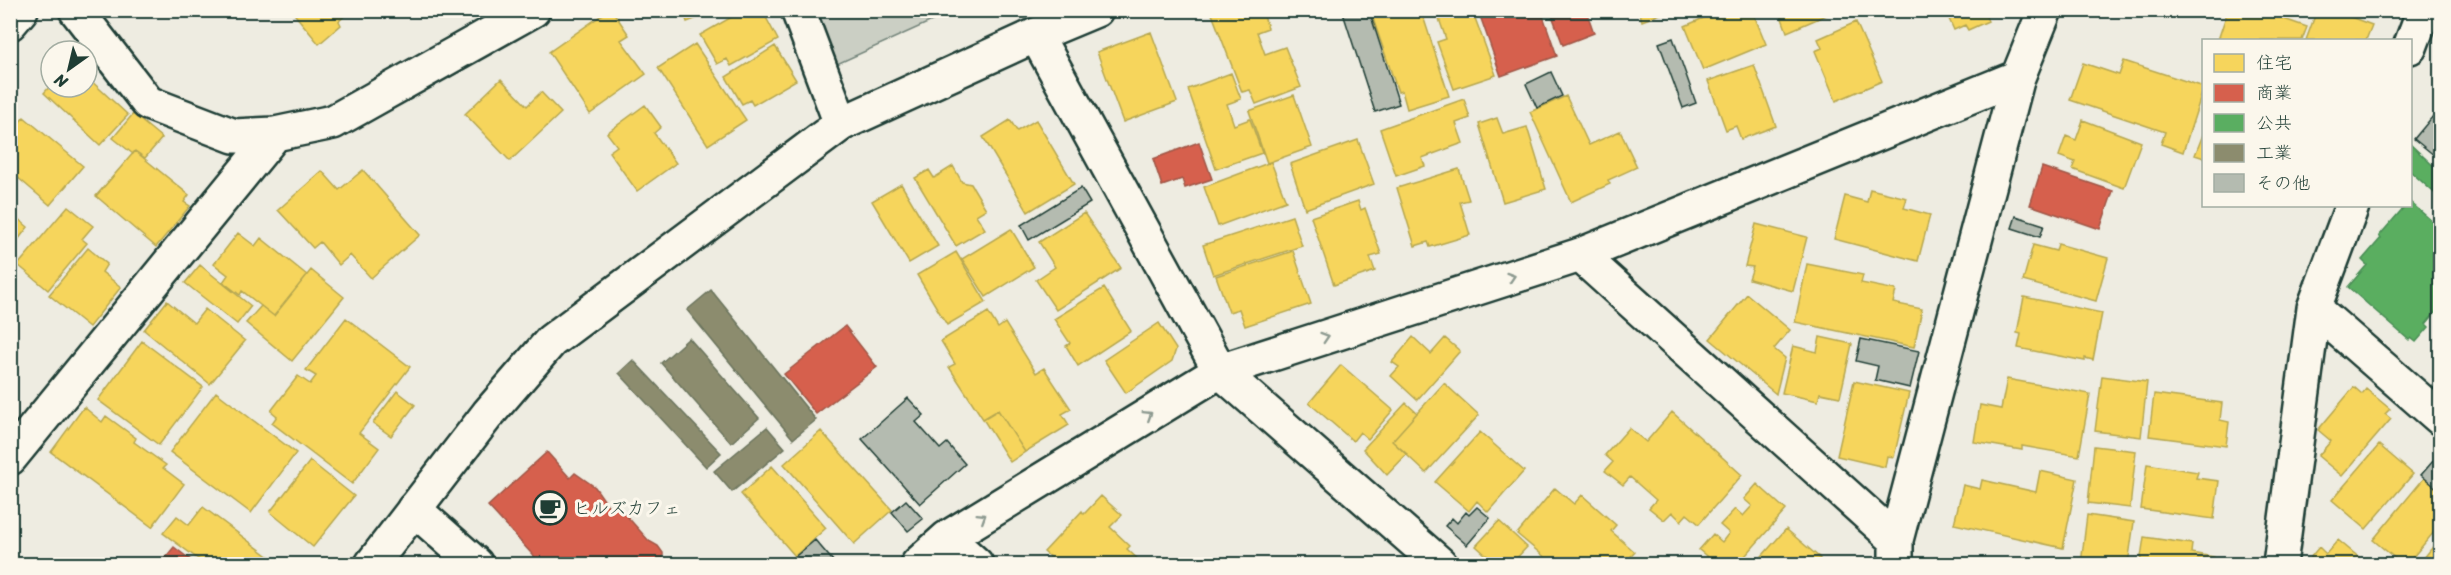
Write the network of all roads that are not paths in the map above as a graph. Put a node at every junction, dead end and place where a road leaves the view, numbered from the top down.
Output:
1 (21, 10) edge
2 (75, 10) edge
3 (533, 10) edge
4 (798, 10) edge
5 (1096, 10) edge
6 (2045, 10) edge
7 (2424, 10) edge
8 (10, 23) edge
9 (1036, 35) junction
10 (2412, 42) edge
11 (2018, 77) junction
12 (841, 124) junction
13 (275, 134) junction
14 (2352, 207) edge
15 (1580, 255) junction
16 (2314, 308) junction
17 (1220, 371) junction
18 (2440, 418) edge
19 (10, 458) edge
20 (414, 509) junction
21 (947, 538) junction
22 (1896, 552) edge
23 (372, 564) edge
24 (476, 564) edge
25 (918, 564) edge
26 (976, 564) edge
27 (1440, 564) edge
28 (2280, 564) edge

1 - 8 street
2 - 13 street
3 - 13 street
4 - 12 street
5 - 9 street
6 - 11 street
7 - 10 street
9 - 12 street
9 - 17 street
11 - 15 street
11 - 22 street
12 - 20 street
13 - 19 street
14 - 16 street
17 -> 15 street
15 - 22 street
16 - 18 street
16 - 28 street
21 -> 17 street
17 - 27 street
20 - 23 street
20 - 24 street
21 - 25 street
21 - 26 street

